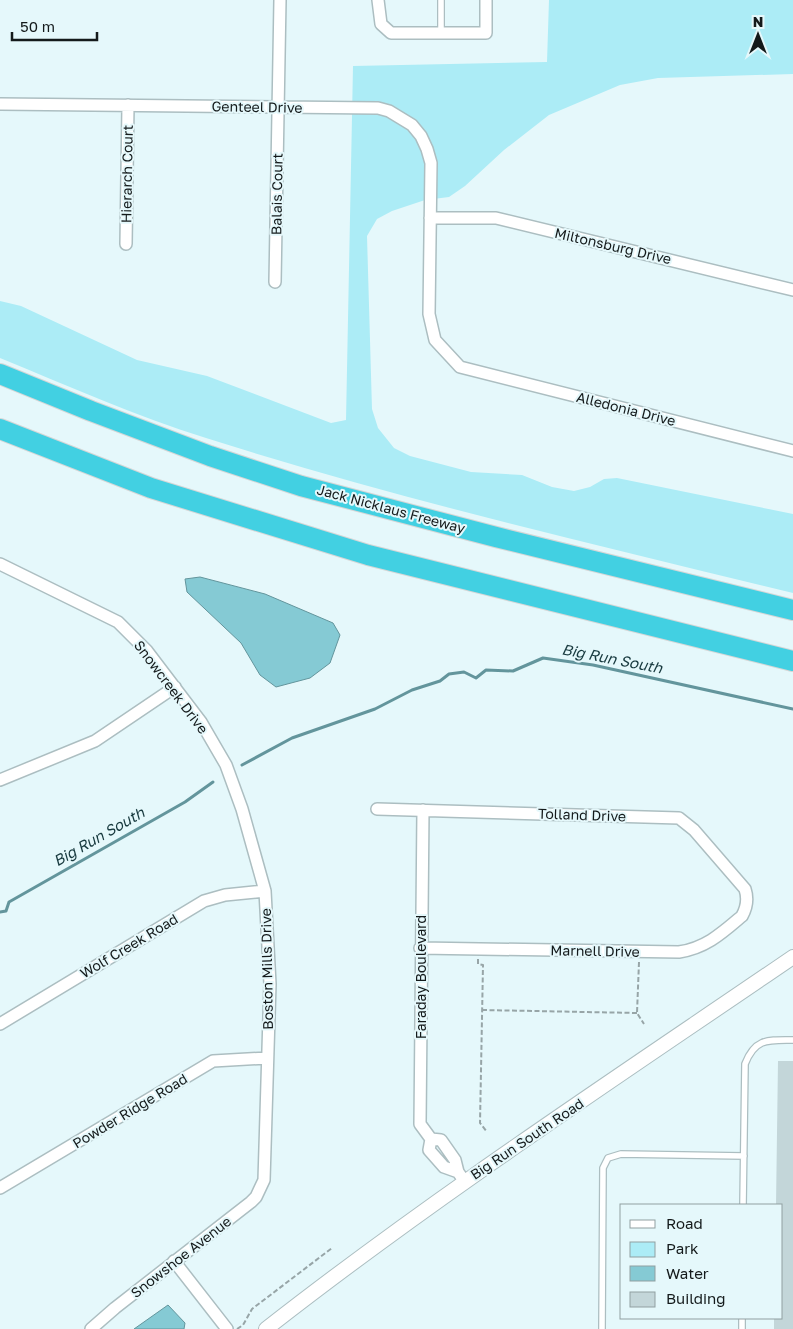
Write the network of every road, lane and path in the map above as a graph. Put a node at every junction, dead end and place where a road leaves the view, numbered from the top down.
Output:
1 (280, 0) edge
2 (378, 0) edge
3 (441, 0) edge
4 (486, 0) edge
5 (441, 33) junction
6 (0, 104) edge
7 (128, 105) junction
8 (278, 107) junction
9 (430, 218) junction
10 (126, 244) dead end
11 (275, 282) dead end
12 (793, 290) edge
13 (460, 367) joint
14 (0, 374) edge
15 (0, 429) edge
16 (793, 450) edge
17 (0, 564) edge
18 (793, 610) edge
19 (793, 661) edge
20 (174, 687) junction
21 (226, 765) joint
22 (0, 778) edge
23 (377, 809) dead end
24 (423, 810) junction
25 (265, 891) junction
26 (747, 900) joint
27 (420, 948) junction
28 (478, 949) junction
29 (639, 952) junction
30 (793, 957) edge
31 (482, 1010) junction
32 (638, 1013) junction
33 (0, 1024) edge
34 (644, 1024) dead end
35 (793, 1040) edge
36 (268, 1058) junction
37 (487, 1132) dead end
38 (744, 1156) junction
39 (461, 1177) junction
40 (264, 1180) joint
41 (0, 1188) edge
42 (743, 1204) edge
43 (332, 1248) dead end
44 (174, 1261) junction
45 (91, 1329) edge
46 (227, 1329) edge
47 (238, 1329) edge
48 (266, 1329) edge
49 (602, 1329) edge

1 - 8 street, Balais Court
2 - 5 street
3 - 5 lane
4 - 5 street
6 - 7 street, Genteel Drive
7 - 8 street, Genteel Drive
7 - 10 street, Hierarch Court
8 - 9 street, Genteel Drive
8 - 11 street, Balais Court
9 - 12 street, Miltonsburg Drive
9 - 13 street, Genteel Drive
13 - 16 street, Alledonia Drive
14 - 18 highway, Jack Nicklaus Freeway
15 - 19 highway
17 - 20 street, Snowcreek Drive
20 - 21 street, Snowcreek Drive
20 - 22 street
21 - 25 street, Boston Mills Drive
23 - 24 street, Tolland Drive
24 - 26 street, Tolland Drive
24 - 27 street, Faraday Boulevard
25 - 33 street, Wolf Creek Road
25 - 36 street, Boston Mills Drive
26 - 29 street, Marnell Drive
27 - 28 street, Marnell Drive
27 - 39 street, Faraday Boulevard
28 - 29 street, Marnell Drive
28 - 31 path
29 - 32 path
30 - 39 street, Big Run South Road
31 - 32 path
31 - 37 path
32 - 34 path
35 - 38 lane
36 - 40 street, Boston Mills Drive
36 - 41 street, Powder Ridge Road
38 - 42 lane
38 - 49 lane
39 - 48 street, Big Run South Road
40 - 44 street, Snowshoe Avenue
43 - 47 path
44 - 45 street, Snowshoe Avenue
44 - 46 street

